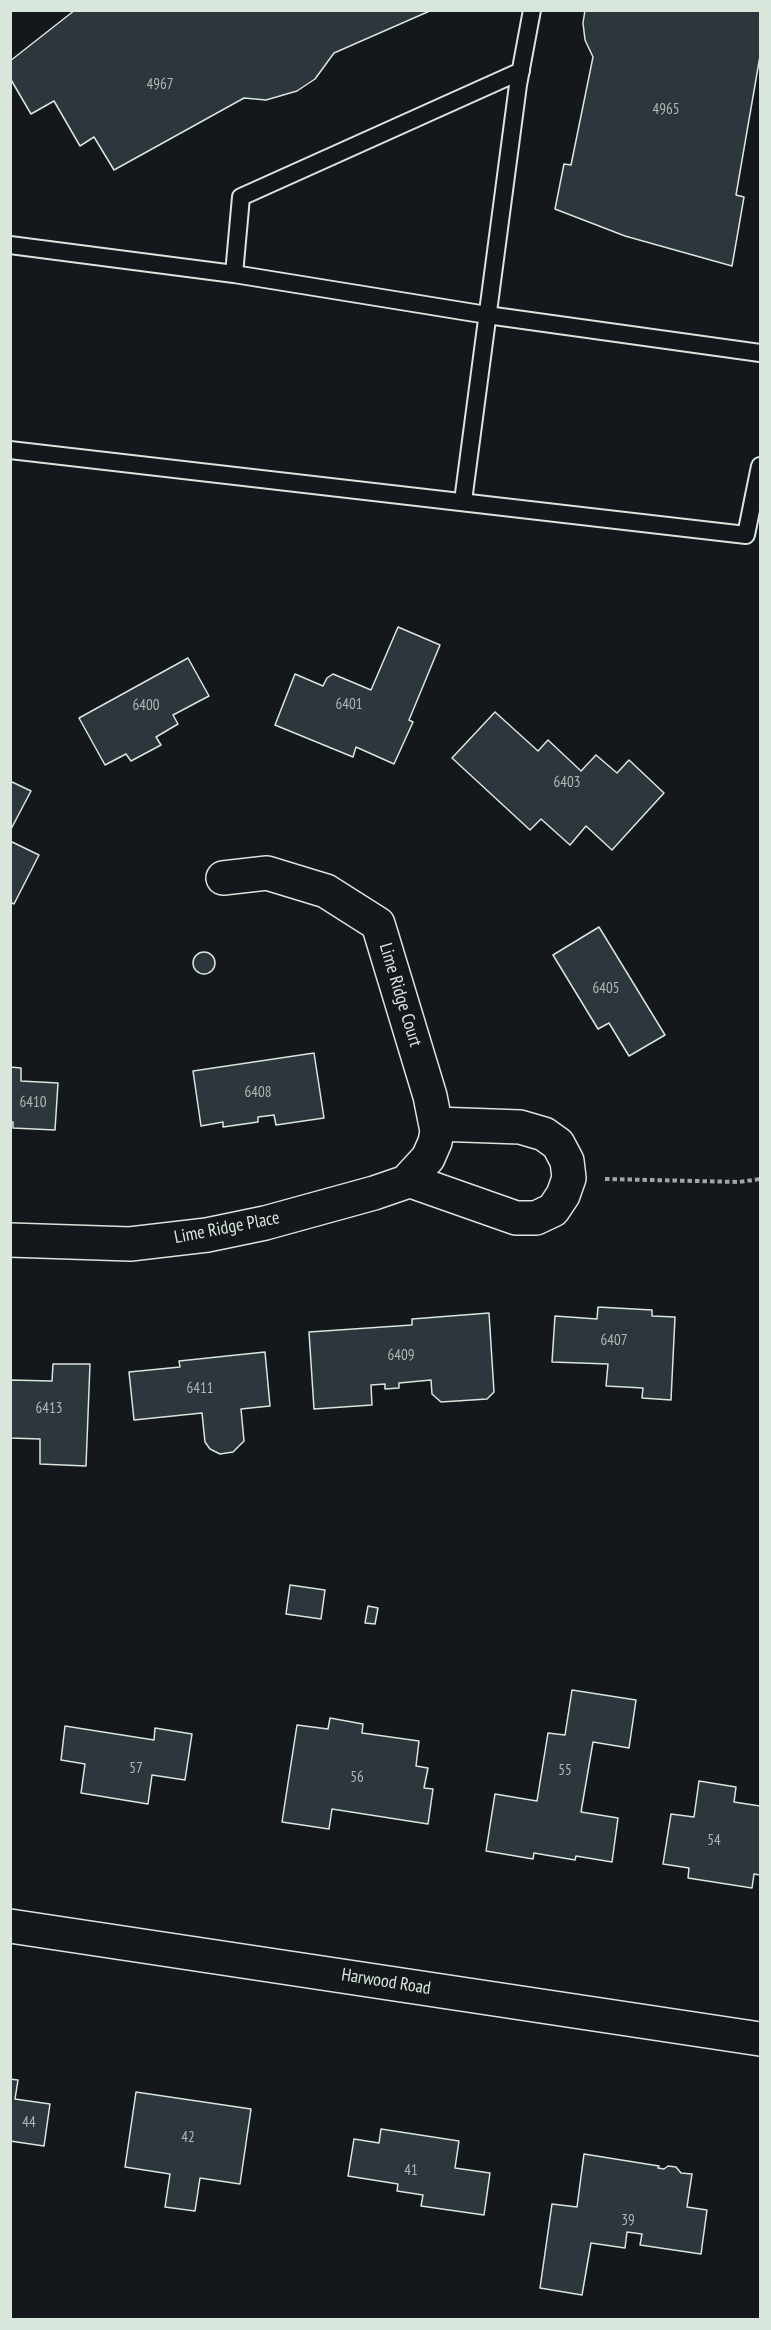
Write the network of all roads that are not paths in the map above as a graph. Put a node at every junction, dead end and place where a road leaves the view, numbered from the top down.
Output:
1 (532, 10) edge
2 (521, 71) junction
3 (10, 245) edge
4 (234, 274) junction
5 (487, 315) junction
6 (760, 353) edge
7 (10, 450) edge
8 (760, 466) edge
9 (463, 501) junction
10 (223, 878) dead end
11 (436, 1124) junction
12 (418, 1169) junction
13 (10, 1240) edge
14 (10, 1926) edge
15 (760, 2039) edge

1 - 2 lane
2 - 4 lane
2 - 5 lane
3 - 4 lane
4 - 5 lane
5 - 6 lane
5 - 9 lane
7 - 9 lane
8 - 9 lane
10 - 11 street, Lime Ridge Court
11 - 12 street, Lime Ridge Court
11 - 12 street
12 - 13 street, Lime Ridge Place
14 - 15 street, Harwood Road

